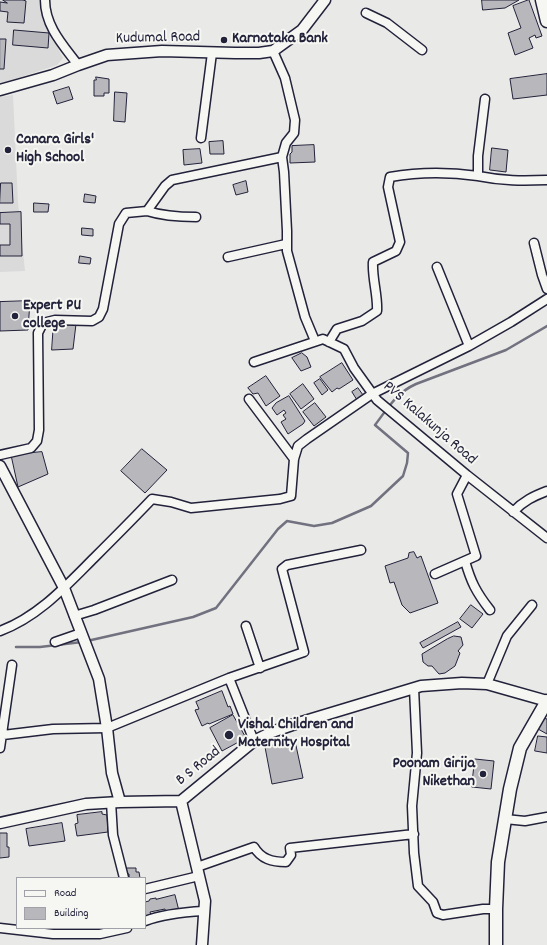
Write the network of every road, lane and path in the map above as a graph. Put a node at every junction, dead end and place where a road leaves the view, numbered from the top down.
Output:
1 (45, 0) edge
2 (326, 0) edge
3 (542, 0) edge
4 (366, 13) dead end
5 (547, 21) edge
6 (273, 50) junction
7 (422, 50) dead end
8 (212, 52) junction
9 (78, 65) junction
10 (0, 90) edge
11 (485, 99) dead end
12 (201, 138) dead end
13 (282, 157) junction
14 (478, 176) junction
15 (547, 180) edge
16 (147, 211) junction
17 (196, 217) dead end
18 (534, 243) dead end
19 (286, 244) junction
20 (228, 257) dead end
21 (437, 267) dead end
22 (547, 289) edge
23 (547, 299) edge
24 (315, 341) junction
25 (329, 342) junction
26 (468, 346) junction
27 (254, 362) dead end
28 (375, 397) junction
29 (249, 399) dead end
30 (0, 455) edge
31 (294, 459) junction
32 (0, 466) edge
33 (467, 475) junction
34 (547, 491) edge
35 (513, 512) junction
36 (547, 538) edge
37 (361, 550) dead end
38 (465, 561) junction
39 (435, 574) dead end
40 (172, 580) dead end
41 (64, 588) junction
42 (532, 605) dead end
43 (490, 610) dead end
44 (74, 616) junction
45 (246, 626) dead end
46 (0, 632) edge
47 (81, 634) junction
48 (54, 642) dead end
49 (12, 665) dead end
50 (260, 668) junction
51 (229, 678) junction
52 (487, 684) junction
53 (414, 688) junction
54 (547, 701) edge
55 (4, 702) edge
56 (107, 728) junction
57 (3, 735) junction
58 (254, 741) junction
59 (0, 745) edge
60 (182, 801) junction
61 (115, 802) junction
62 (547, 817) edge
63 (505, 820) junction
64 (0, 823) edge
65 (414, 834) junction
66 (198, 872) junction
67 (124, 877) edge
68 (146, 889) edge
69 (496, 909) junction
70 (204, 911) junction
71 (146, 921) edge
72 (0, 928) edge
73 (122, 929) edge
74 (202, 945) edge
75 (496, 945) edge

1 - 9 street
2 - 6 street, Kudumal Road
3 - 5 main road
4 - 7 street
6 - 8 street, Kudumal Road
6 - 13 street
8 - 9 street, Kudumal Road
8 - 12 street
9 - 10 street, Kudumal Road
11 - 14 street
13 - 16 street
13 - 19 street
14 - 15 street
14 - 25 street
16 - 17 street
16 - 30 street
18 - 22 street
19 - 20 street
19 - 24 street
21 - 26 street
23 - 26 street
24 - 25 street, PVS Kalakunja Road
24 - 27 street, PVS Kalakunja Road
25 - 28 street, PVS Kalakunja Road
26 - 28 street
28 - 31 street
28 - 33 street, PVS Kalakunja Road
29 - 31 street
31 - 41 street
32 - 41 street
33 - 35 street, PVS Kalakunja Road
33 - 38 street
34 - 35 street
35 - 36 street, PVS Kalakunja Road
37 - 50 street
38 - 39 street
38 - 43 street
40 - 44 street
41 - 44 street
41 - 46 street
42 - 52 street
44 - 47 street
45 - 50 street
47 - 48 street
47 - 56 street
49 - 55 street
50 - 51 street
51 - 56 street
51 - 58 street
52 - 53 street, B S Road
52 - 54 street, B S Road
53 - 58 street, B S Road
53 - 65 street
54 - 63 main road
55 - 57 street
56 - 57 street
56 - 61 street
57 - 59 street
58 - 60 street, B S Road
60 - 61 street, B S Road
60 - 66 street
61 - 64 street, B S Road
61 - 67 street
62 - 63 street
63 - 69 main road
65 - 66 street
65 - 69 street
66 - 68 street
66 - 70 street
69 - 75 main road
70 - 71 street
70 - 74 street
72 - 73 street

